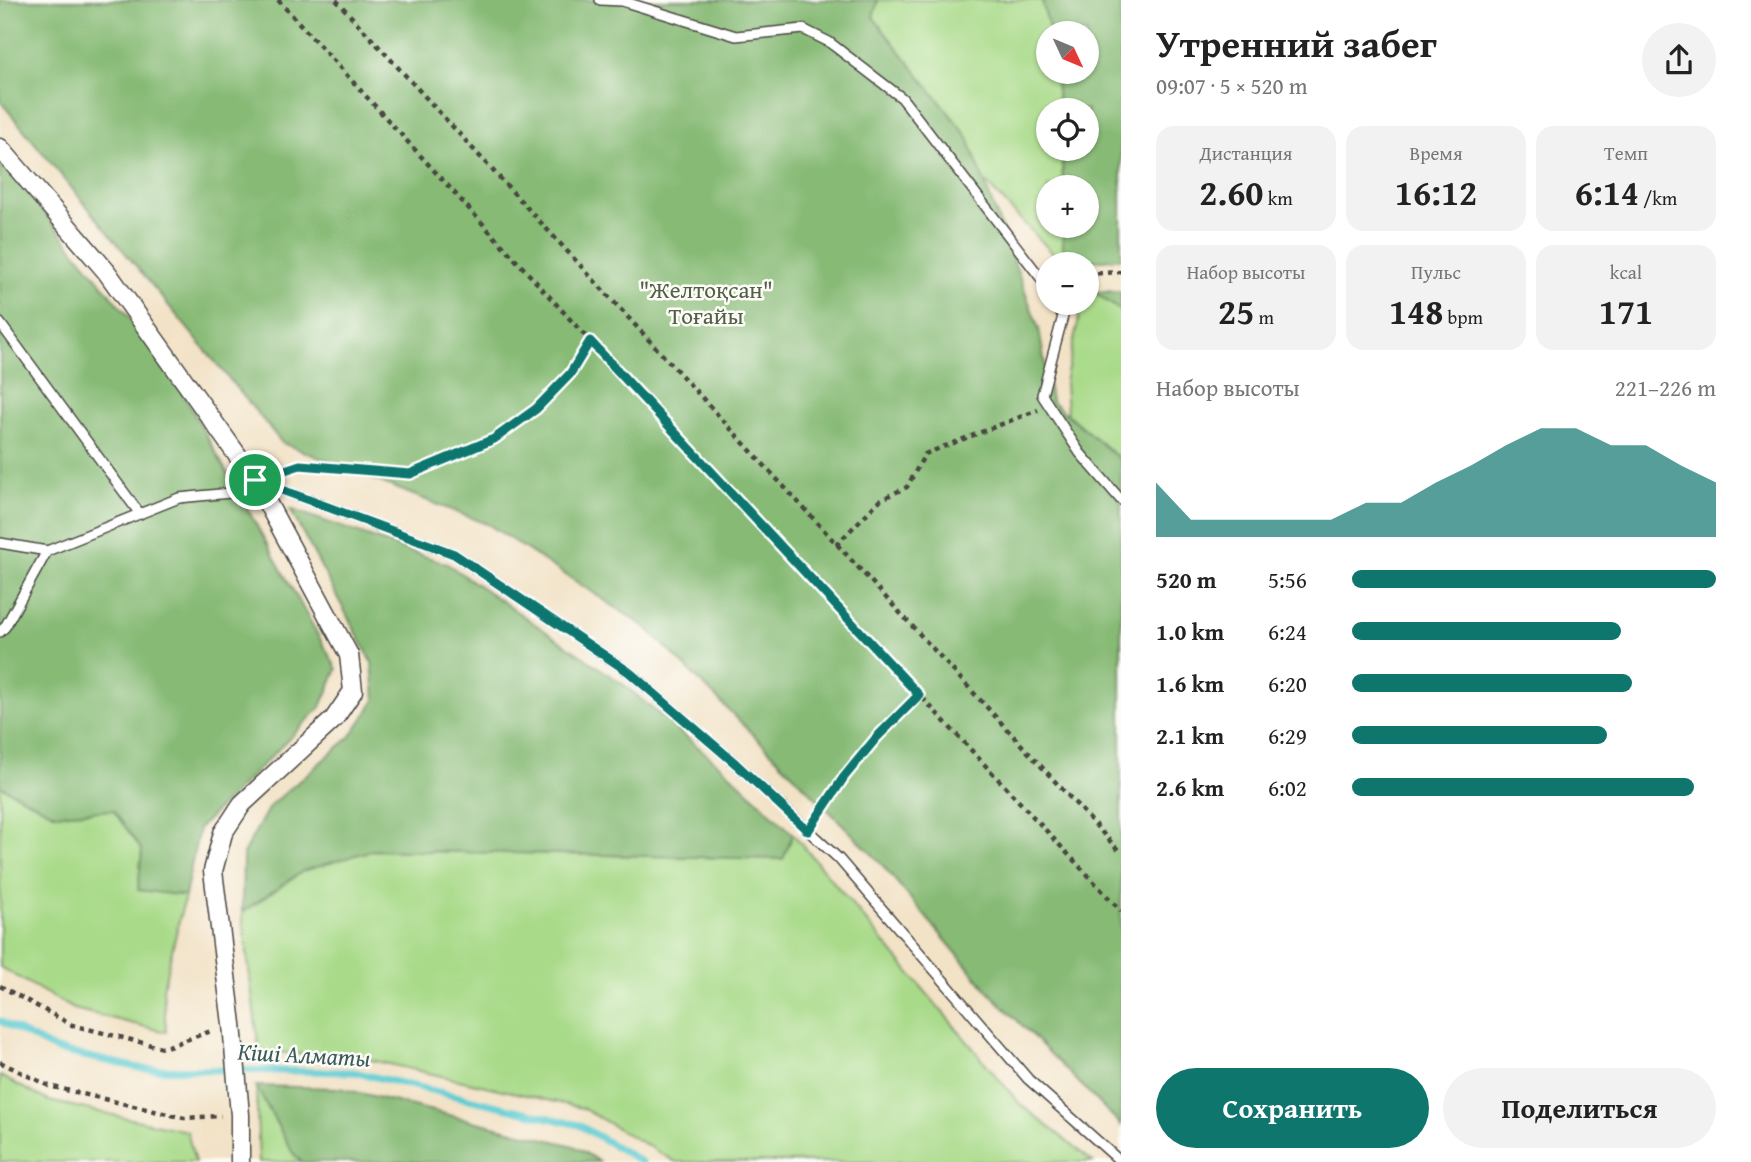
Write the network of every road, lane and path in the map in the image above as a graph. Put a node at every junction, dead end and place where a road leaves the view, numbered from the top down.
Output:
1 (278, 0) edge
2 (336, 0) edge
3 (600, 0) edge
4 (0, 148) edge
5 (1036, 272) edge
6 (1121, 272) edge
7 (1099, 273) edge
8 (1062, 315) edge
9 (0, 323) edge
10 (590, 341) junction
11 (1051, 409) junction
12 (255, 480) junction
13 (1121, 500) edge
14 (140, 514) junction
15 (0, 543) edge
16 (836, 545) junction
17 (47, 551) junction
18 (0, 632) edge
19 (919, 695) junction
20 (808, 831) junction
21 (1121, 853) edge
22 (1121, 911) edge
23 (0, 986) edge
24 (232, 1024) junction
25 (0, 1062) edge
26 (240, 1115) junction
27 (240, 1162) edge
28 (1121, 1162) edge

1 - 10 path
2 - 16 path
3 - 5 lane
4 - 12 street
6 - 7 path
8 - 11 lane
9 - 14 lane
10 - 12 path
10 - 19 path
11 - 13 lane
11 - 16 path
12 - 14 lane
12 - 20 lane
12 - 24 street
14 - 17 lane
15 - 17 lane
16 - 21 path
17 - 18 lane
19 - 20 path
19 - 22 path
20 - 28 lane
23 - 24 path
24 - 26 street
25 - 26 path
26 - 27 street

